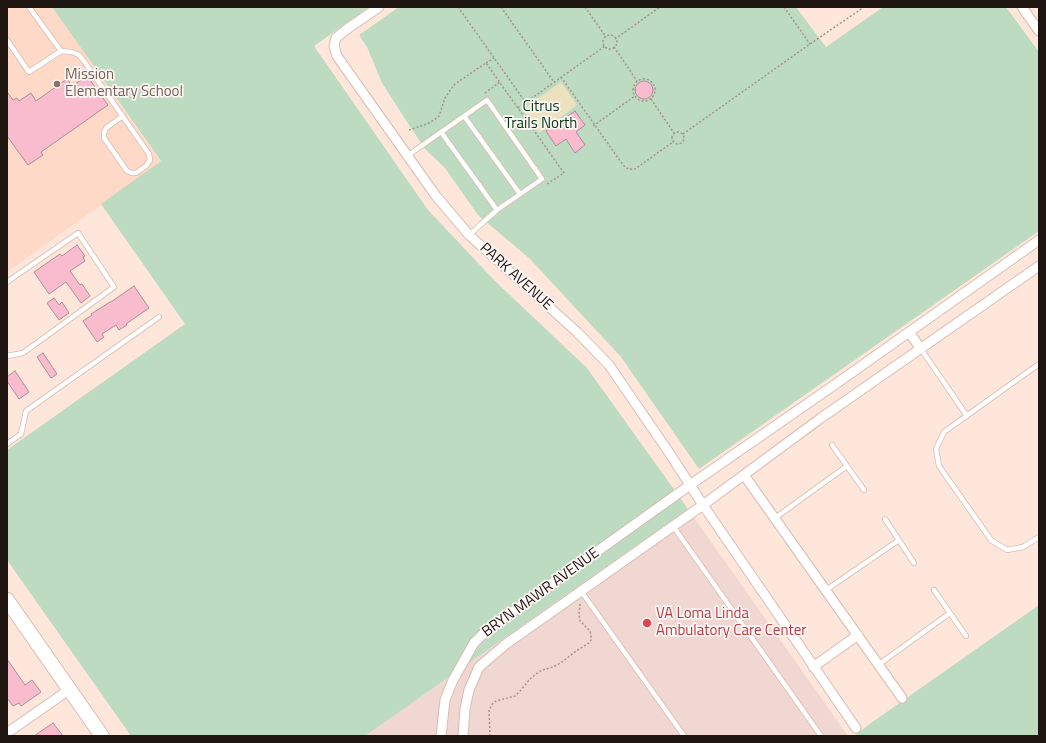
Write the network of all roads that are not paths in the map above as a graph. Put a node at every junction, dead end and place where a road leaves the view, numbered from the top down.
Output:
1 (29, 7) edge
2 (379, 7) edge
3 (1022, 7) edge
4 (1039, 31) edge
5 (7, 40) edge
6 (61, 51) junction
7 (123, 116) junction
8 (464, 116) junction
9 (441, 132) junction
10 (407, 156) junction
11 (520, 194) junction
12 (497, 210) junction
13 (469, 235) junction
14 (1039, 240) edge
15 (1039, 266) edge
16 (7, 282) edge
17 (159, 317) dead end
18 (909, 332) junction
19 (921, 349) junction
20 (7, 356) edge
21 (1039, 364) edge
22 (967, 416) junction
23 (7, 444) edge
24 (832, 444) dead end
25 (847, 466) junction
26 (744, 475) junction
27 (690, 485) junction
28 (864, 490) dead end
29 (702, 505) junction
30 (775, 518) junction
31 (885, 519) dead end
32 (673, 526) junction
33 (1039, 536) edge
34 (899, 540) junction
35 (914, 562) dead end
36 (826, 590) junction
37 (934, 590) dead end
38 (581, 591) junction
39 (7, 600) edge
40 (950, 613) junction
41 (858, 635) junction
42 (966, 636) dead end
43 (878, 665) junction
44 (814, 667) junction
45 (70, 689) junction
46 (902, 698) dead end
47 (856, 728) dead end
48 (8, 731) edge
49 (102, 736) edge
50 (441, 736) edge
51 (462, 736) edge
52 (684, 736) edge
53 (821, 736) edge

1 - 6 lane
2 - 10 street, PARK AVENUE
3 - 4 street
5 - 6 lane
6 - 7 lane
7 - 7 lane
8 - 9 lane
8 - 11 lane
8 - 11 lane
9 - 10 lane
9 - 12 lane
10 - 13 street, PARK AVENUE
11 - 12 lane
12 - 13 lane
13 - 27 street, PARK AVENUE
14 - 18 street, BRYN MAWR AVENUE
15 - 19 street, BRYN MAWR AVENUE
16 - 20 lane
17 - 23 lane
18 - 19 street
18 - 27 street, BRYN MAWR AVENUE
19 - 22 lane
19 - 26 street, BRYN MAWR AVENUE
21 - 22 lane
22 - 33 lane
24 - 25 lane
25 - 28 lane
25 - 30 lane
26 - 29 street, BRYN MAWR AVENUE
26 - 30 street
27 - 29 street, PARK AVENUE
27 - 50 street, BRYN MAWR AVENUE
29 - 32 street, BRYN MAWR AVENUE
29 - 44 street, PARK AVENUE
30 - 36 street
31 - 34 lane
32 - 38 street, BRYN MAWR AVENUE
32 - 53 lane
34 - 35 lane
34 - 36 lane
36 - 41 street
37 - 40 lane
38 - 51 street, BRYN MAWR AVENUE
38 - 52 lane
39 - 45 main road
40 - 42 lane
40 - 43 lane
41 - 43 street
41 - 44 street
43 - 46 street
44 - 47 street, PARK AVENUE
45 - 48 street
45 - 49 main road

